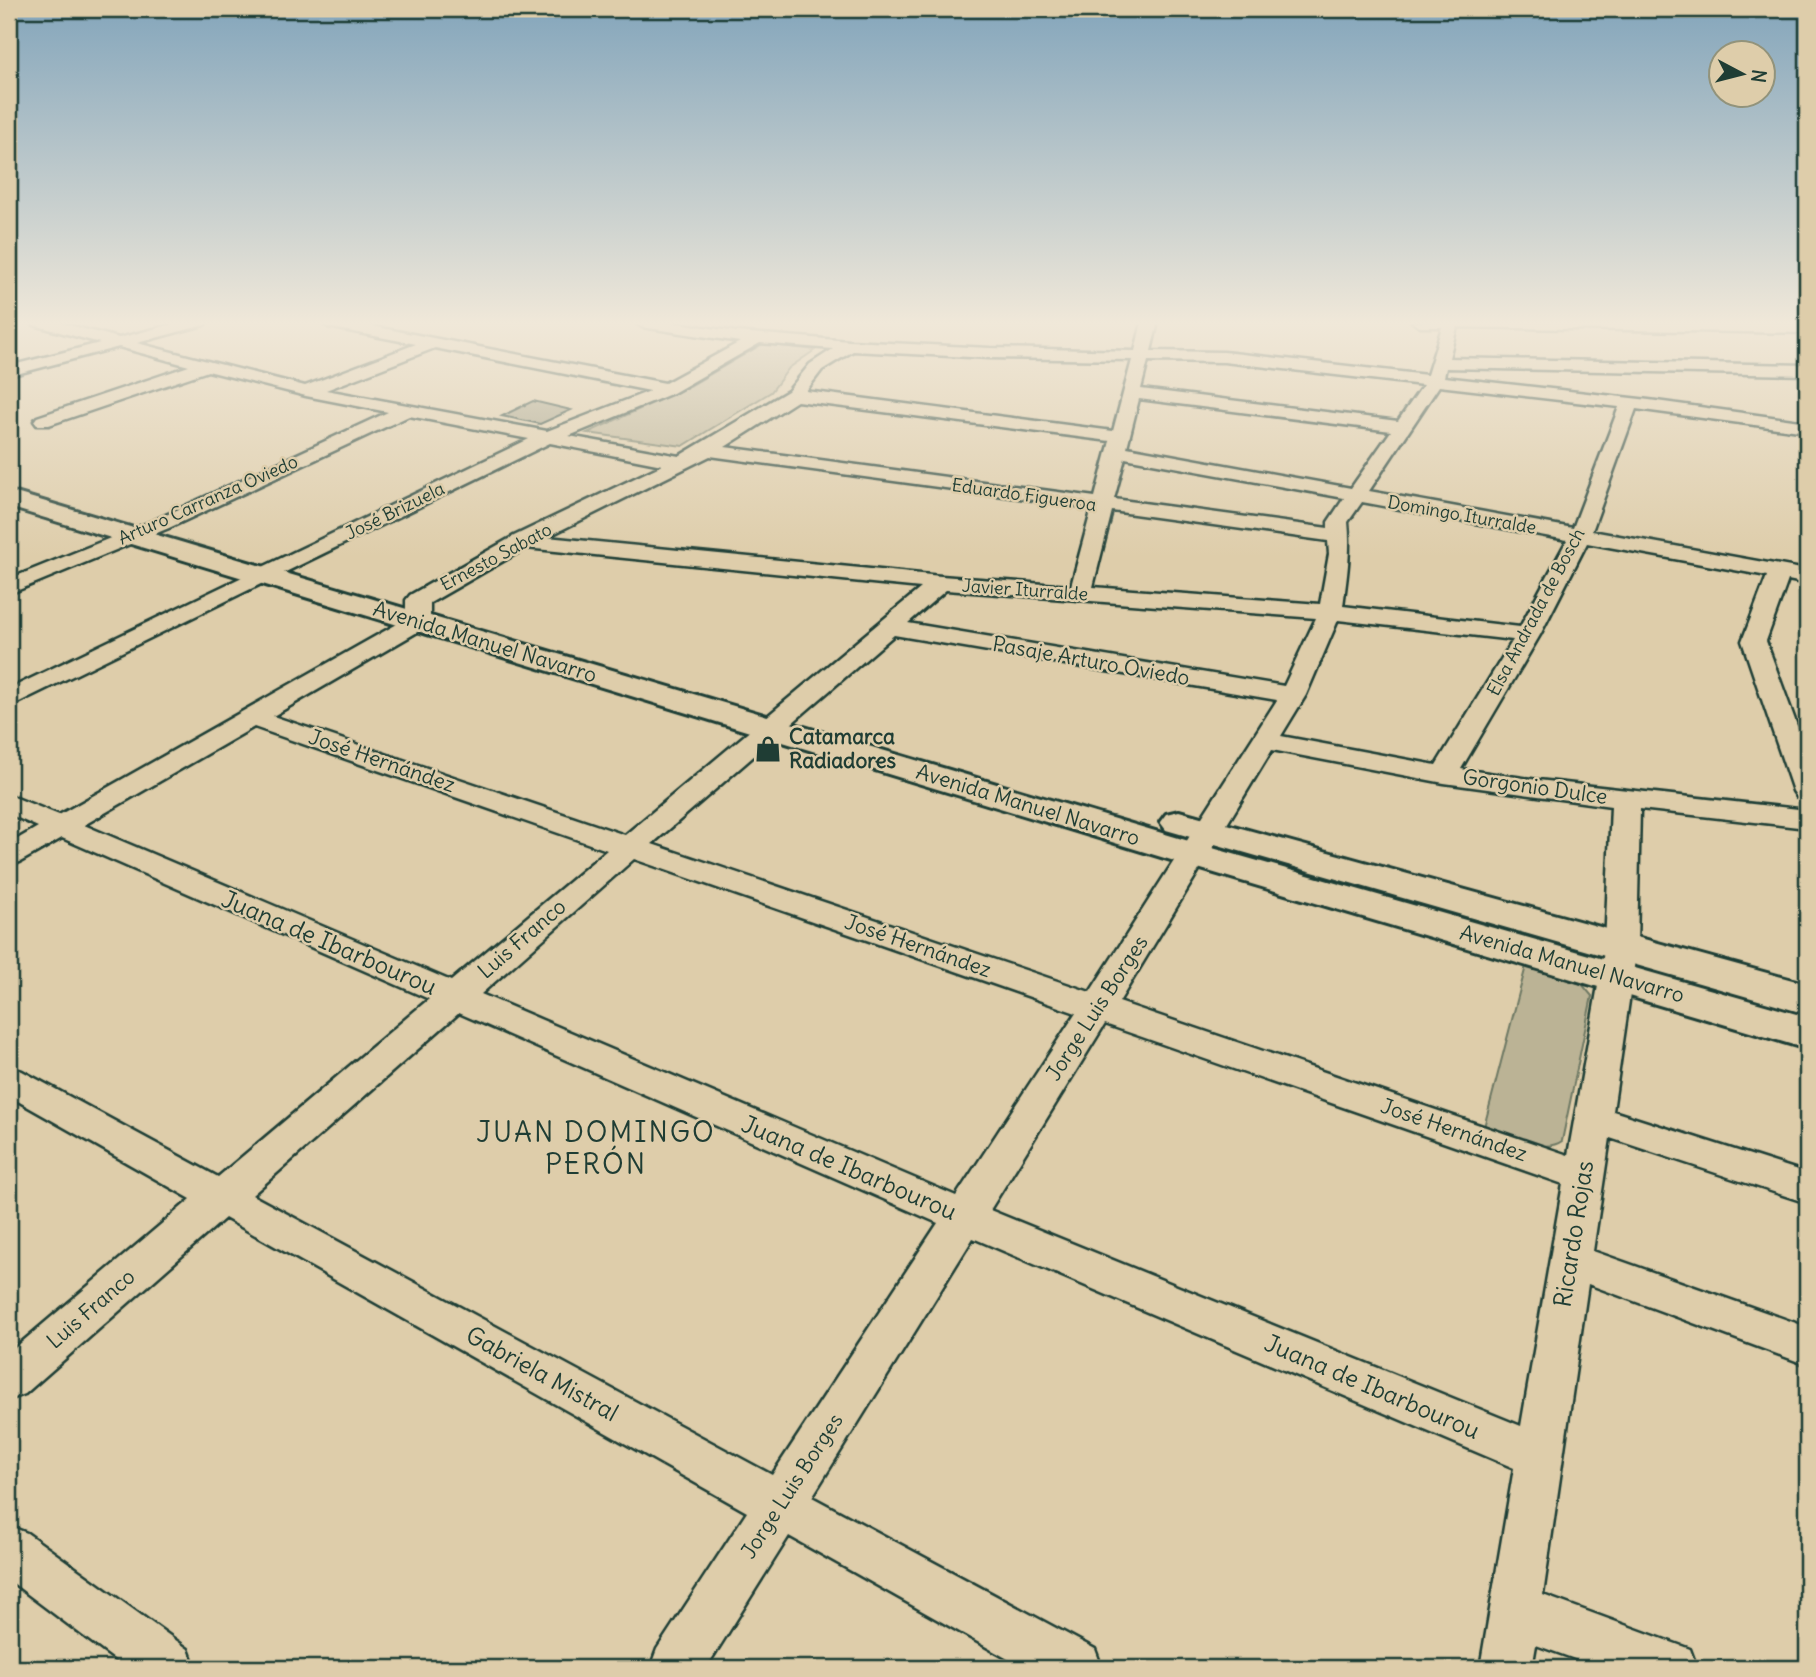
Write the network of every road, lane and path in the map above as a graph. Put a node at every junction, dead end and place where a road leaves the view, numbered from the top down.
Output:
1 (104, 400) edge
2 (352, 400) edge
3 (641, 400) edge
4 (786, 400) edge
5 (829, 400) edge
6 (1128, 400) edge
7 (1189, 400) edge
8 (1419, 400) edge
9 (1616, 400) edge
10 (1638, 400) edge
11 (1639, 404) junction
12 (405, 411) junction
13 (1730, 416) junction
14 (1807, 418) edge
15 (43, 421) dead end
16 (1404, 427) junction
17 (1807, 427) edge
18 (548, 437) junction
19 (1119, 444) junction
20 (707, 450) junction
21 (684, 463) junction
22 (9, 479) edge
23 (1355, 496) junction
24 (9, 499) edge
25 (1103, 506) junction
26 (146, 529) junction
27 (1580, 536) junction
28 (1341, 537) junction
29 (522, 541) junction
30 (278, 568) junction
31 (1780, 572) junction
32 (1807, 577) edge
33 (941, 583) junction
34 (9, 587) edge
35 (1080, 594) junction
36 (418, 611) junction
37 (1330, 612) junction
38 (890, 627) junction
39 (1528, 635) junction
40 (1293, 695) junction
41 (9, 698) edge
42 (253, 717) junction
43 (781, 717) junction
44 (1265, 741) junction
45 (1444, 775) junction
46 (1807, 791) edge
47 (1626, 799) junction
48 (9, 804) edge
49 (1807, 819) edge
50 (60, 827) junction
51 (1201, 843) junction
52 (630, 847) junction
53 (9, 856) edge
54 (1617, 961) junction
55 (454, 998) junction
56 (1807, 999) edge
57 (1098, 1007) junction
58 (1807, 1033) edge
59 (9, 1080) edge
60 (1592, 1118) junction
61 (1583, 1175) junction
62 (1807, 1188) edge
63 (221, 1197) junction
64 (964, 1217) junction
65 (1570, 1260) junction
66 (1807, 1346) edge
67 (9, 1380) edge
68 (1540, 1456) junction
69 (780, 1505) junction
70 (9, 1550) edge
71 (1515, 1611) junction
72 (169, 1668) edge
73 (676, 1668) edge
74 (1076, 1668) edge
75 (1506, 1668) edge
76 (1671, 1668) edge

1 - 15 street
2 - 12 street
3 - 18 street, José Brizuela
4 - 20 street, Ernesto Sabato
5 - 19 street, Domingo Iturralde
6 - 19 street
7 - 16 street
8 - 16 street, Jorge Luis Borges
9 - 11 street
10 - 11 street
11 - 13 street
11 - 27 street, Elsa Andrada de Bosch
12 - 18 street
12 - 26 street, Arturo Carranza Oviedo
13 - 14 street
13 - 17 street
16 - 23 street, Jorge Luis Borges
18 - 21 street
18 - 30 street, José Brizuela
19 - 23 street, Domingo Iturralde
19 - 25 street
20 - 21 street, Ernesto Sabato
20 - 25 street, Eduardo Figueroa
21 - 29 street, Ernesto Sabato
22 - 26 main road, Avenida Manuel Navarro
23 - 27 street, Domingo Iturralde
23 - 28 street, Jorge Luis Borges
24 - 26 main road, Avenida Manuel Navarro
25 - 28 street, Eduardo Figueroa
25 - 35 street
26 - 30 main road, Avenida Manuel Navarro
26 - 34 street, Arturo Carranza Oviedo
27 - 31 street, Domingo Iturralde
27 - 39 street, Elsa Andrada de Bosch
28 - 37 street, Jorge Luis Borges
29 - 33 street, Javier Iturralde
29 - 36 street, Ernesto Sabato
30 - 36 main road, Avenida Manuel Navarro
30 - 41 street, José Brizuela
31 - 32 street, Domingo Iturralde
31 - 46 street
33 - 35 street, Javier Iturralde
33 - 38 street, Luis Franco
35 - 37 street, Javier Iturralde
36 - 42 street, Ernesto Sabato
36 - 43 main road, Avenida Manuel Navarro
37 - 39 street, Javier Iturralde
37 - 40 street, Jorge Luis Borges
38 - 40 street, Pasaje Arturo Oviedo
38 - 43 street, Luis Franco
39 - 45 street, Elsa Andrada de Bosch
40 - 44 street, Jorge Luis Borges
42 - 50 street, Ernesto Sabato
42 - 52 street, José Hernández
43 - 51 main road, Avenida Manuel Navarro
43 - 52 street, Luis Franco
44 - 45 street, Gorgonio Dulce
44 - 51 street, Jorge Luis Borges
45 - 47 street, Gorgonio Dulce
47 - 49 street, Gorgonio Dulce
47 - 54 street, Ricardo Rojas
48 - 50 street, Juana de Ibarbourou
50 - 53 street, Ernesto Sabato
50 - 55 street, Juana de Ibarbourou
51 - 54 main road, Avenida Manuel Navarro
51 - 57 street, Jorge Luis Borges
52 - 55 street, Luis Franco
52 - 57 street, José Hernández
54 - 56 main road, Avenida Manuel Navarro
54 - 58 main road, Avenida Manuel Navarro
54 - 60 street, Ricardo Rojas
55 - 63 street, Luis Franco
55 - 64 street, Juana de Ibarbourou
57 - 61 street, José Hernández
57 - 64 street, Jorge Luis Borges
59 - 63 street, Gabriela Mistral
60 - 61 street, Ricardo Rojas
60 - 62 street
61 - 65 street, Ricardo Rojas
63 - 67 street, Luis Franco
63 - 69 street, Gabriela Mistral
64 - 68 street, Juana de Ibarbourou
64 - 69 street, Jorge Luis Borges
65 - 66 street
65 - 68 street, Ricardo Rojas
68 - 71 street, Ricardo Rojas
69 - 73 street, Jorge Luis Borges
69 - 74 street, Gabriela Mistral
70 - 72 street
71 - 75 street, Ricardo Rojas
71 - 76 street

